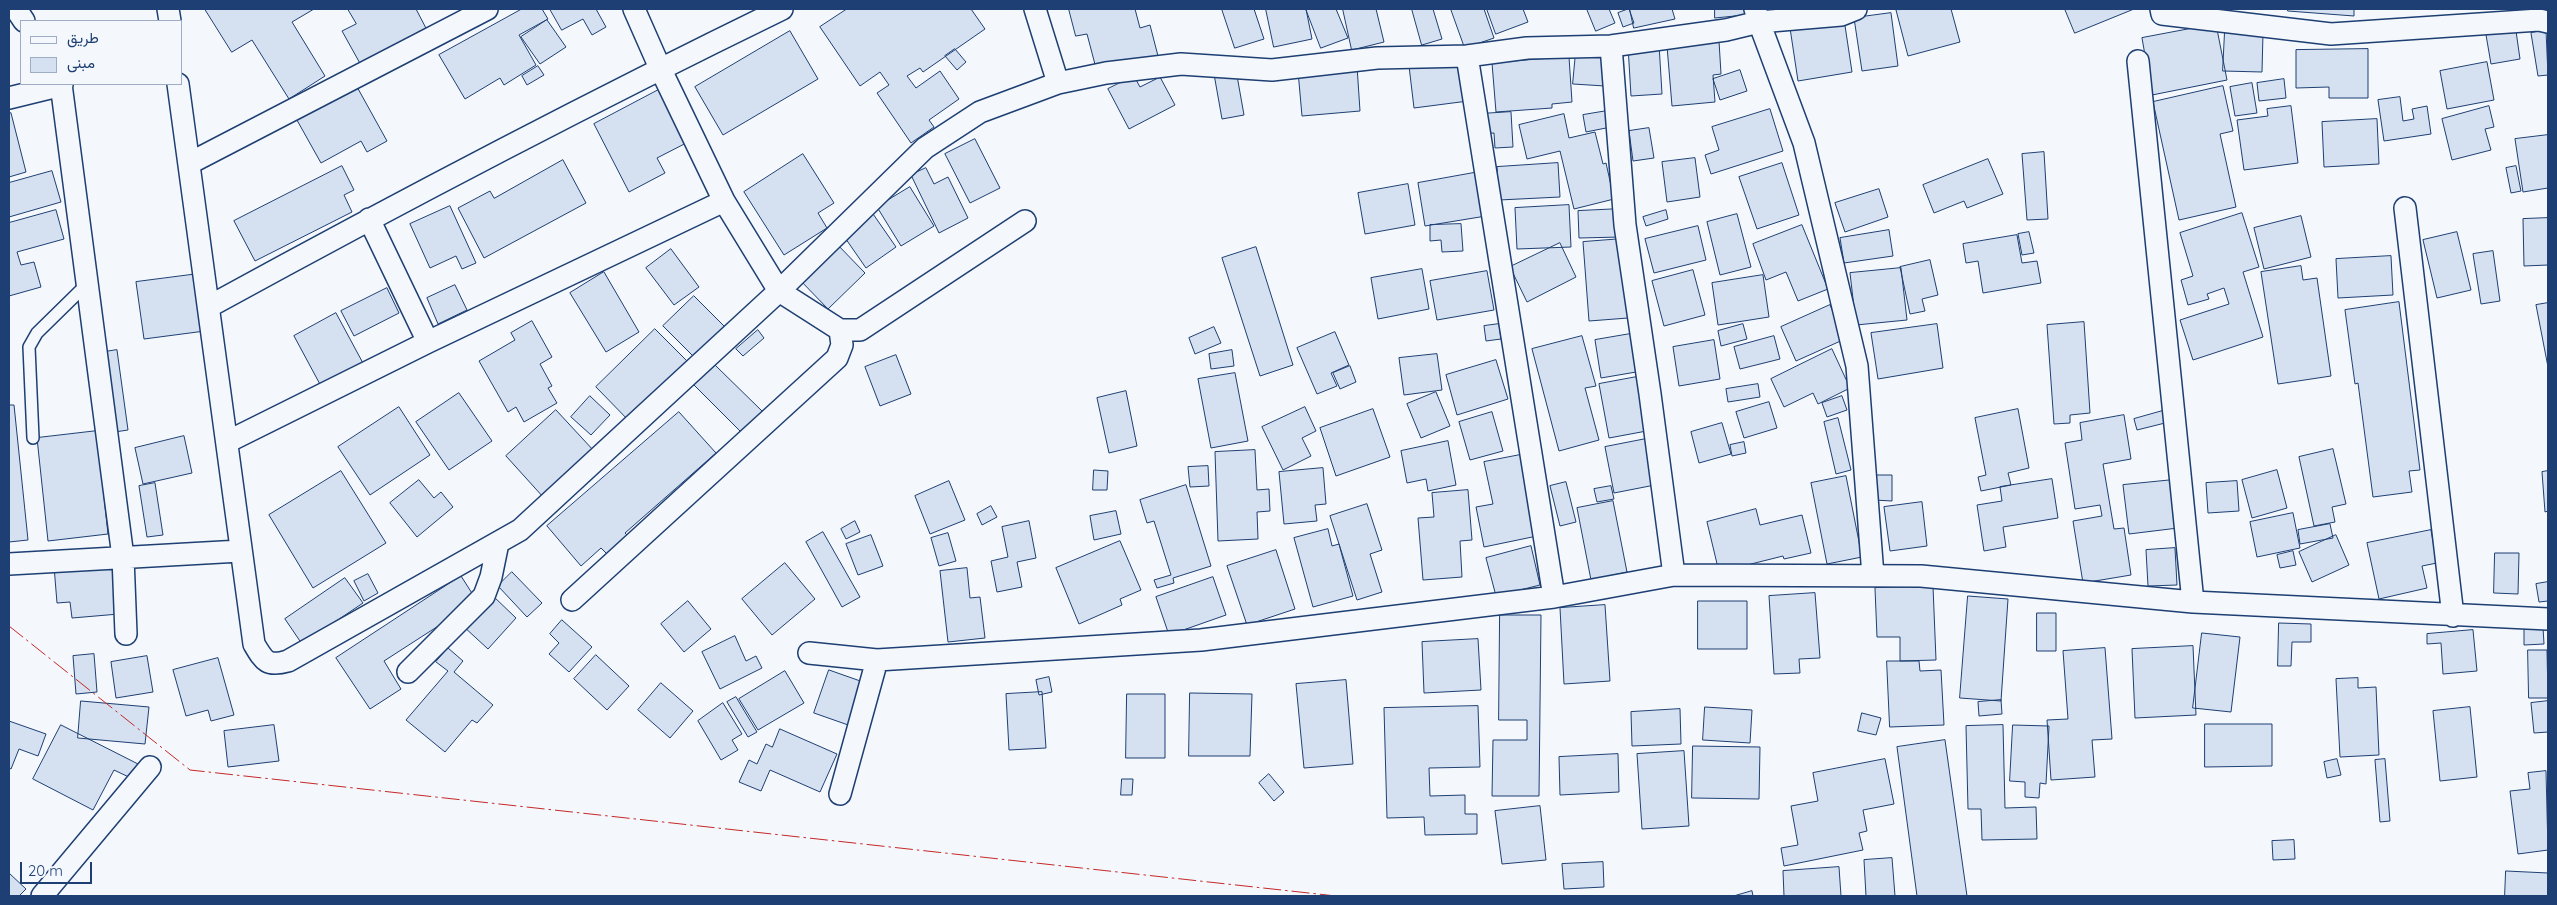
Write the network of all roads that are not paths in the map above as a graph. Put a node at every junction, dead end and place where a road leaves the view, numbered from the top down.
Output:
1 (16, 9) edge
2 (487, 9) edge
3 (634, 9) edge
4 (782, 9) edge
5 (1035, 9) edge
6 (1856, 9) edge
7 (2161, 9) edge
8 (1757, 15) edge
9 (23, 20) edge
10 (2548, 22) edge
11 (1611, 46) junction
12 (1467, 56) junction
13 (2138, 60) dead end
14 (660, 68) junction
15 (1058, 83) junction
16 (58, 85) edge
17 (62, 85) edge
18 (178, 85) edge
19 (9, 98) edge
20 (190, 163) junction
21 (724, 201) junction
22 (2405, 208) dead end
23 (369, 219) junction
24 (1025, 221) dead end
25 (88, 283) junction
26 (779, 291) junction
27 (210, 306) junction
28 (840, 330) junction
29 (428, 342) junction
30 (33, 438) dead end
31 (228, 442) junction
32 (498, 543) junction
33 (240, 550) junction
34 (123, 557) junction
35 (9, 564) edge
36 (1674, 575) junction
37 (1873, 576) junction
38 (1554, 597) junction
39 (572, 600) dead end
40 (2193, 602) junction
41 (2453, 616) junction
42 (2548, 620) edge
43 (126, 634) dead end
44 (809, 653) dead end
45 (878, 660) junction
46 (408, 672) dead end
47 (150, 767) dead end
48 (840, 794) dead end
49 (42, 896) edge

1 - 9 street
2 - 20 street
3 - 14 street
4 - 14 street
5 - 15 street
6 - 8 street
7 - 10 street
8 - 11 street
8 - 37 street
11 - 12 street
11 - 36 street
12 - 15 street
12 - 38 street
13 - 40 street
14 - 21 street
14 - 23 street
15 - 26 street
16 - 19 street
17 - 25 street
18 - 20 street
20 - 27 street
21 - 26 street
21 - 29 street
22 - 41 street
23 - 27 street
23 - 29 street
24 - 28 street
25 - 30 lane
25 - 34 street
26 - 28 street
26 - 32 street
27 - 31 street
28 - 39 street
29 - 31 street
31 - 33 street
32 - 33 street
32 - 46 street
33 - 34 street
34 - 35 street
34 - 43 street
36 - 37 street
36 - 38 street
37 - 40 street
38 - 45 street
40 - 41 street
41 - 42 street
44 - 45 street
45 - 48 street
47 - 49 street

